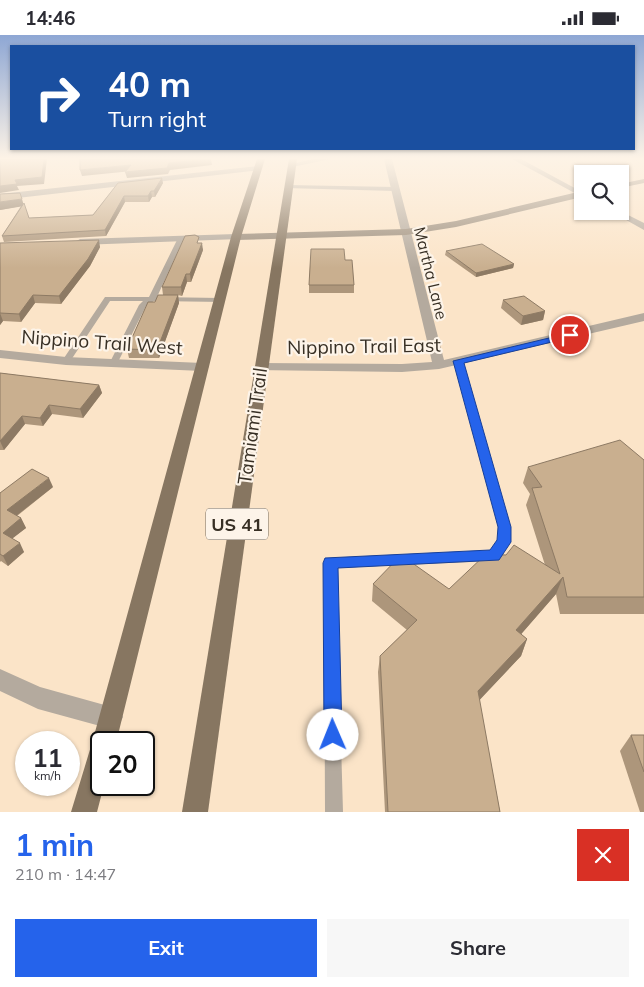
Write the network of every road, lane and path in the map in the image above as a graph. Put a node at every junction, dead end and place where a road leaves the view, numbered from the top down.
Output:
1 (14, 195) edge
2 (250, 195) edge
3 (287, 195) edge
4 (397, 195) edge
5 (574, 196) edge
6 (0, 197) edge
7 (629, 219) edge
8 (644, 227) edge
9 (406, 232) junction
10 (236, 237) junction
11 (281, 237) junction
12 (181, 238) junction
13 (68, 243) edge
14 (152, 299) junction
15 (220, 300) junction
16 (644, 317) edge
17 (0, 354) edge
18 (66, 361) junction
19 (458, 361) junction
20 (113, 364) junction
21 (439, 365) junction
22 (202, 367) junction
23 (260, 367) junction
24 (0, 680) edge
25 (111, 717) junction
26 (107, 731) edge
27 (90, 790) edge
28 (84, 812) edge
29 (195, 812) edge
30 (334, 812) edge

1 - 6 street
2 - 10 main road
3 - 11 main road, Tamiami Trail / US 41
4 - 9 street, Martha Lane
5 - 9 street
7 - 8 street
9 - 11 street
9 - 21 street, Martha Lane
10 - 11 street
10 - 12 street
10 - 15 main road
11 - 23 main road, Tamiami Trail / US 41
12 - 13 street
12 - 14 lane
14 - 15 lane
14 - 18 lane
14 - 20 lane
15 - 22 main road
16 - 19 street, Nippino Trail East
17 - 18 street, Nippino Trail West
18 - 20 street, Nippino Trail West
19 - 21 street, Nippino Trail East
19 - 30 lane
20 - 22 street, Nippino Trail West
21 - 23 street, Nippino Trail East
22 - 25 main road
23 - 29 main road, Tamiami Trail / US 41
24 - 25 street
25 - 26 main road
27 - 28 main road

